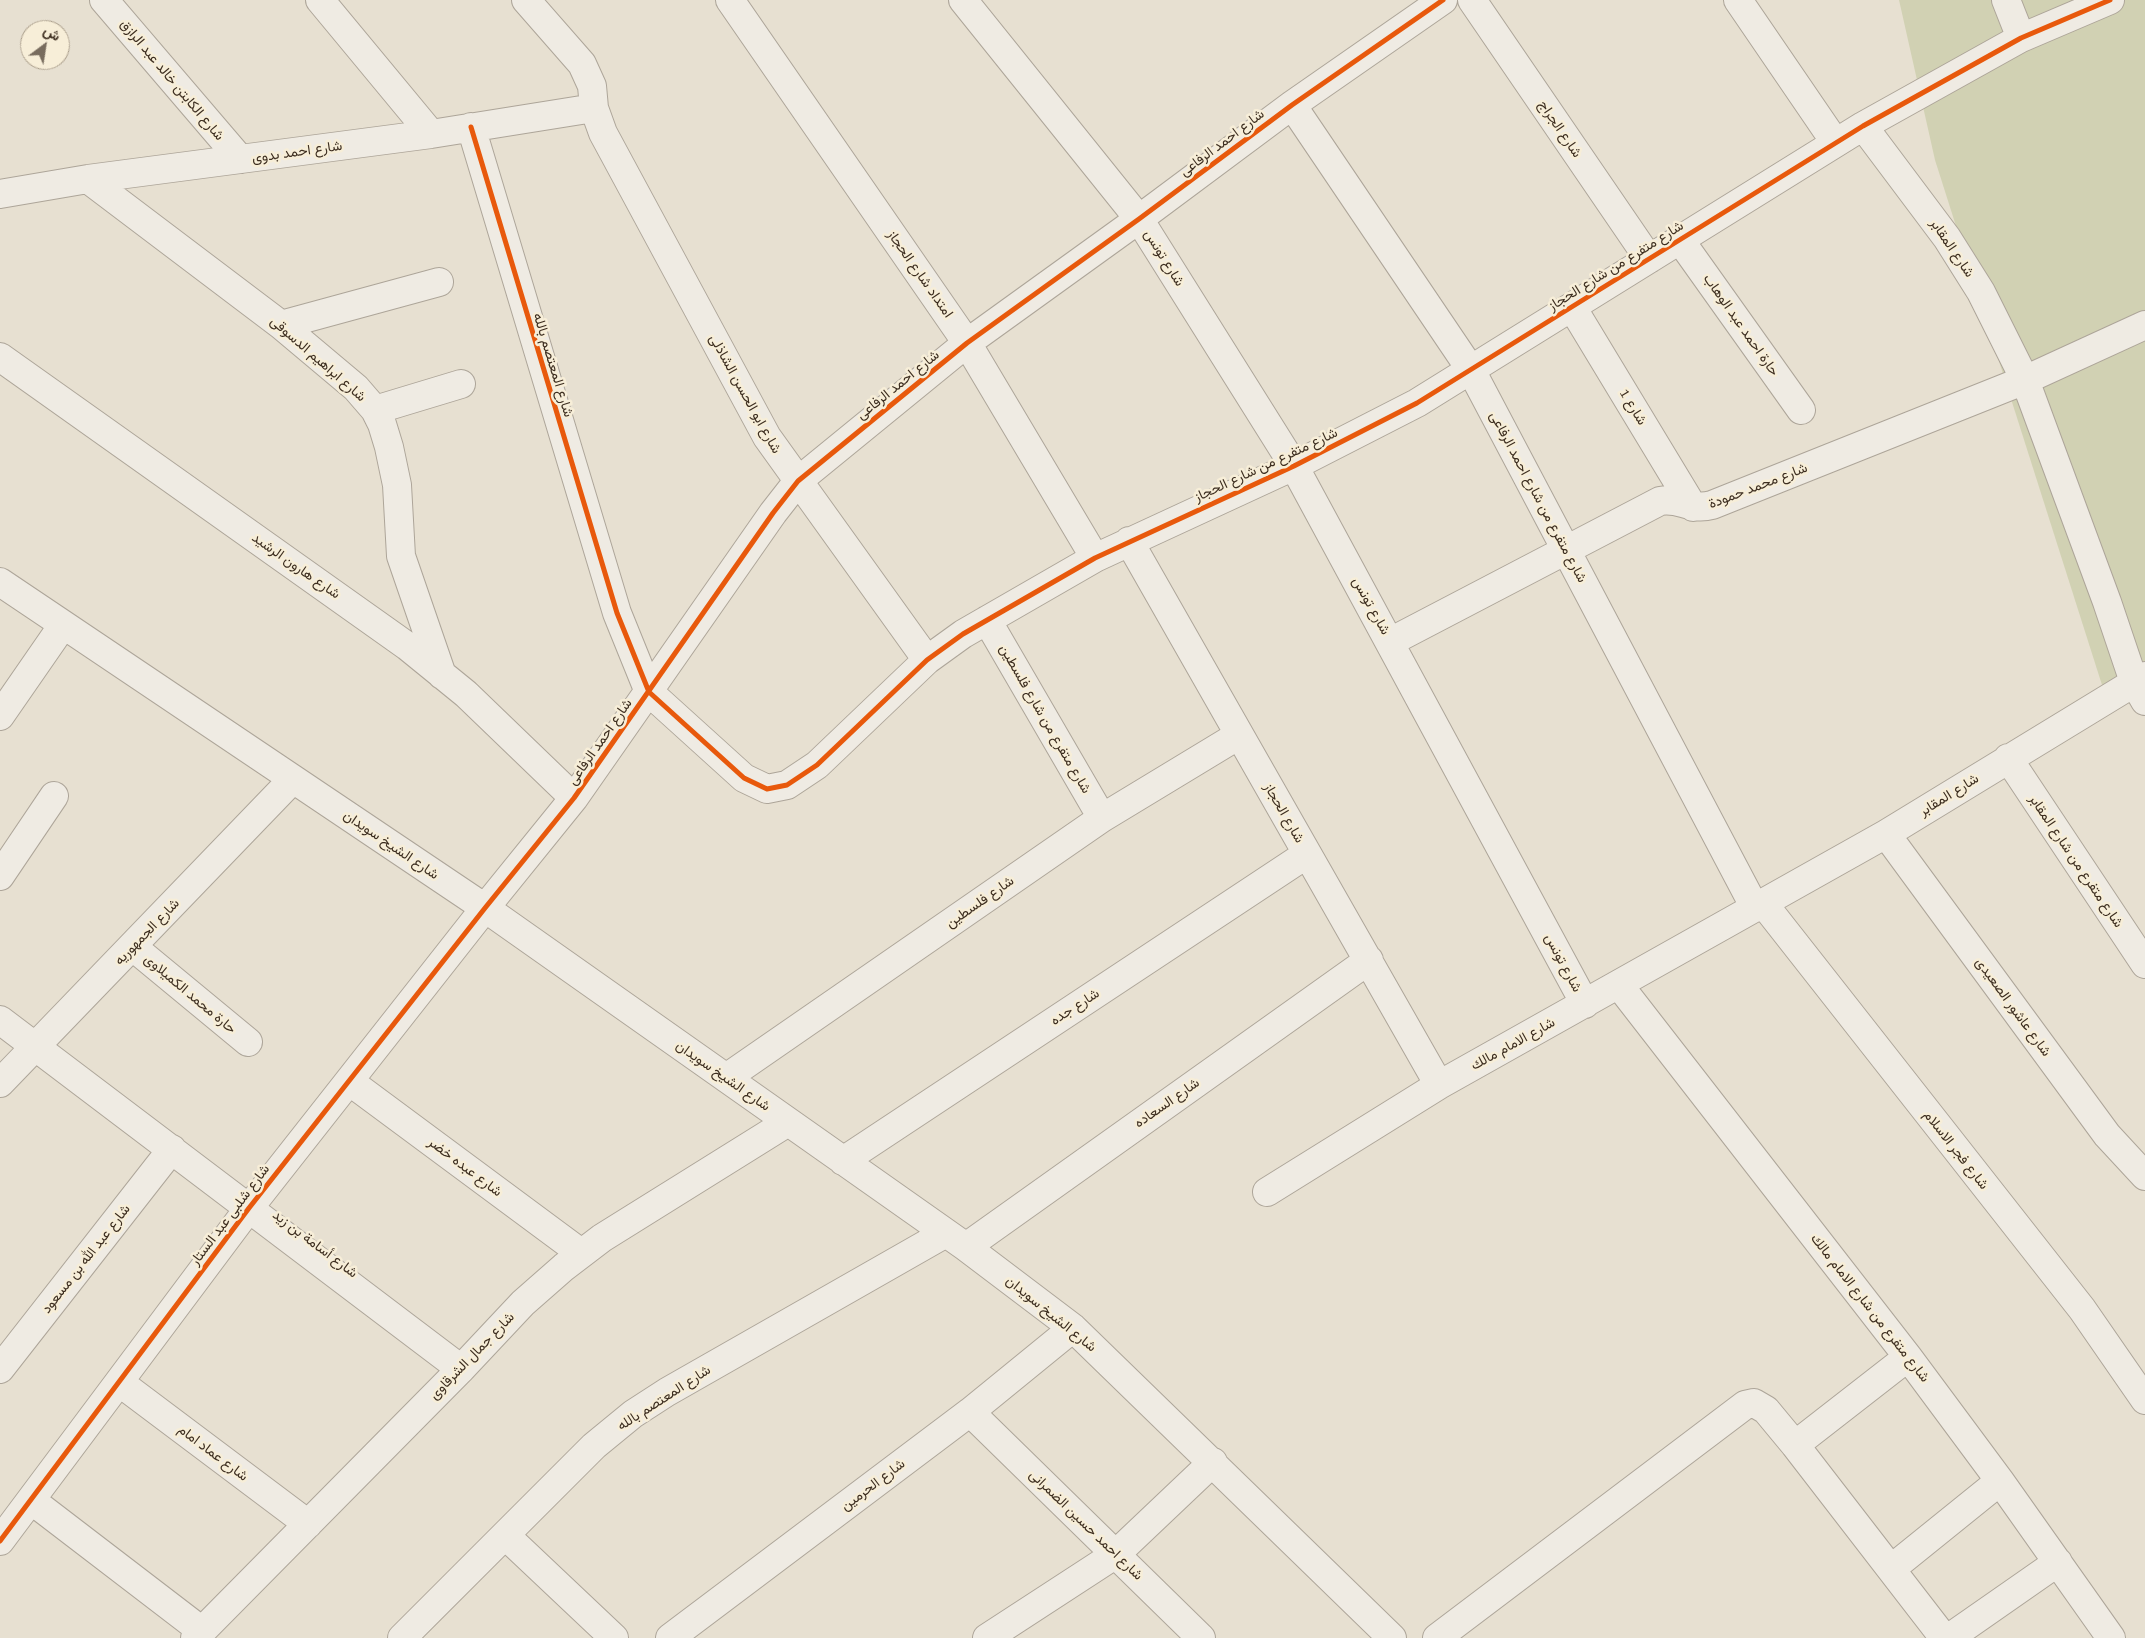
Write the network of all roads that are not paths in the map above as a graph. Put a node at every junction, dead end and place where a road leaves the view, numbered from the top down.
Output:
1 (104, 0) edge
2 (320, 0) edge
3 (526, 0) edge
4 (730, 0) edge
5 (963, 0) edge
6 (1443, 0) edge
7 (1472, 0) edge
8 (1738, 0) edge
9 (2006, 0) edge
10 (2110, 0) edge
11 (2021, 38) junction
12 (1292, 104) junction
13 (594, 108) junction
14 (1863, 126) junction
15 (471, 127) junction
16 (431, 134) junction
17 (1835, 142) junction
18 (240, 160) junction
19 (88, 179) junction
20 (2, 191) edge
21 (1139, 219) junction
22 (1680, 240) junction
23 (1649, 259) junction
24 (439, 282) dead end
25 (1572, 307) junction
26 (281, 324) junction
27 (2145, 325) edge
28 (967, 343) junction
29 (0, 356) edge
30 (1471, 370) junction
31 (2025, 380) junction
32 (461, 384) dead end
33 (375, 410) junction
34 (1801, 410) dead end
35 (1294, 466) junction
36 (798, 481) junction
37 (1693, 508) junction
38 (1129, 541) junction
39 (1565, 549) junction
40 (1095, 558) junction
41 (0, 582) edge
42 (987, 620) junction
43 (64, 625) junction
44 (1390, 642) junction
45 (927, 660) junction
46 (442, 675) junction
47 (2141, 687) edge
48 (648, 692) junction
49 (0, 716) edge
50 (1239, 735) junction
51 (2008, 758) junction
52 (294, 779) junction
53 (54, 796) dead end
54 (574, 798) junction
55 (1102, 818) junction
56 (1886, 834) junction
57 (1307, 854) junction
58 (0, 876) edge
59 (1759, 906) junction
60 (485, 908) junction
61 (133, 946) junction
62 (1369, 960) junction
63 (2145, 964) edge
64 (1619, 984) junction
65 (1585, 1004) junction
66 (0, 1020) edge
67 (248, 1042) dead end
68 (36, 1046) junction
69 (726, 1078) junction
70 (350, 1081) junction
71 (0, 1084) edge
72 (1439, 1085) junction
73 (788, 1122) junction
74 (172, 1149) junction
75 (843, 1161) junction
76 (2145, 1176) edge
77 (1267, 1192) dead end
78 (249, 1208) junction
79 (956, 1240) junction
80 (581, 1253) junction
81 (1073, 1328) junction
82 (1908, 1357) junction
83 (0, 1369) edge
84 (461, 1369) junction
85 (119, 1382) junction
86 (2145, 1400) edge
87 (970, 1412) junction
88 (1795, 1445) junction
89 (1212, 1462) junction
90 (2000, 1481) junction
91 (30, 1500) junction
92 (308, 1524) junction
93 (505, 1535) junction
94 (0, 1541) edge
95 (1116, 1554) junction
96 (2058, 1562) junction
97 (1891, 1569) junction
98 (199, 1634) edge
99 (402, 1638) edge
100 (614, 1638) edge
101 (648, 1638) edge
102 (662, 1638) edge
103 (670, 1638) edge
104 (987, 1638) edge
105 (1201, 1638) edge
106 (1392, 1638) edge
107 (1437, 1638) edge
108 (1944, 1638) edge
109 (1949, 1638) edge
110 (2111, 1638) edge

1 - 18 street, شارع الكابتن خالد عبد الرازق
2 - 16 street
3 - 13 street, شارع ابو الحسن الشاذلى
4 - 28 street, امتداد شارع الحجاز
5 - 21 street, شارع تونس
6 - 12 street, شارع احمد الرفاعى
7 - 23 street, شارع الجراج
8 - 17 street
9 - 11 street
10 - 11 street, شارع متفرع من شارع الحجاز
11 - 14 street, شارع متفرع من شارع الحجاز
12 - 21 street, شارع احمد الرفاعى
12 - 30 street, شارع متفرع من شارع احمد الرفاعى
13 - 15 street, شارع احمد بدوى
13 - 36 street, شارع ابو الحسن الشاذلى
14 - 17 street, شارع متفرع من شارع الحجاز
14 - 31 street, شارع المقابر
15 - 16 street, شارع احمد بدوى
15 - 48 street, شارع المعتصم بالله
16 - 18 street, شارع احمد بدوى
17 - 22 street, شارع متفرع من شارع الحجاز
18 - 19 street, شارع احمد بدوى
19 - 20 street, شارع احمد بدوى
19 - 26 street, شارع ابراهيم الدسوقى
21 - 28 street, شارع احمد الرفاعى
21 - 35 street, شارع تونس
22 - 23 street, شارع متفرع من شارع الحجاز
22 - 34 street, حارة احمد عبد الوهاب
23 - 25 street, شارع متفرع من شارع الحجاز
24 - 26 street
25 - 30 street, شارع متفرع من شارع الحجاز
25 - 37 street, شارع 1
26 - 33 street, شارع ابراهيم الدسوقى
27 - 31 street
28 - 36 street, شارع احمد الرفاعى
28 - 40 street, امتداد شارع الحجاز
29 - 46 street, شارع هارون الرشيد
30 - 35 street, شارع متفرع من شارع الحجاز
30 - 39 street, شارع متفرع من شارع احمد الرفاعى
31 - 37 street, شارع محمد حمودة
31 - 47 street, شارع المقابر
32 - 33 street
33 - 46 street, شارع ابراهيم الدسوقى
35 - 38 street, شارع متفرع من شارع الحجاز
35 - 44 street, شارع تونس
36 - 45 street, شارع ابو الحسن الشاذلى
36 - 48 street, شارع احمد الرفاعى
37 - 39 street, شارع محمد حمودة
38 - 40 street, شارع متفرع من شارع الحجاز
38 - 50 street, شارع الحجاز
39 - 44 street, شارع محمد حمودة
39 - 59 street, شارع متفرع من شارع احمد الرفاعى
40 - 42 street, شارع متفرع من شارع الحجاز
41 - 43 street, شارع الشيخ سويدان
42 - 45 street, شارع متفرع من شارع الحجاز
42 - 55 street, شارع متفرع من شارع فلسطين
43 - 49 street
43 - 52 street, شارع الشيخ سويدان
44 - 65 street, شارع تونس
45 - 48 street, شارع متفرع من شارع الحجاز
46 - 54 street, شارع هارون الرشيد
47 - 51 street, شارع المقابر
48 - 54 street, شارع احمد الرفاعى
50 - 55 street, شارع فلسطين
50 - 57 street, شارع الحجاز
51 - 56 street, شارع المقابر
51 - 63 street, شارع متفرع من شارع المقابر
52 - 60 street, شارع الشيخ سويدان
52 - 61 street, شارع الجمهوريه
53 - 58 street
54 - 60 street, شارع احمد الرفاعى
55 - 69 street, شارع فلسطين
56 - 59 street, شارع المقابر
56 - 76 street, شارع عاشور الصعيدى
57 - 62 street, شارع الحجاز
57 - 75 street, شارع جده
59 - 64 street, شارع الامام مالك
59 - 86 street, شارع فجر الاسلام
60 - 69 street, شارع الشيخ سويدان
60 - 70 street, شارع شلبى عبد الستار
61 - 67 street, حارة محمد الكميلاوى
61 - 68 street, شارع الجمهوريه
62 - 72 street, شارع الحجاز
62 - 79 street, شارع السعاده
64 - 65 street, شارع الامام مالك
64 - 82 street, شارع متفرع من شارع الامام مالك
65 - 72 street, شارع الامام مالك
66 - 68 street, شارع أسامة بن زيد
68 - 71 street, شارع الجمهوريه
68 - 74 street, شارع أسامة بن زيد
69 - 73 street, شارع الشيخ سويدان
70 - 78 street, شارع شلبى عبد الستار
70 - 80 street, شارع عبده خضر
72 - 77 street, شارع الامام مالك
73 - 75 street, شارع الشيخ سويدان
73 - 80 street, شارع جمال الشرقاوى
74 - 78 street, شارع أسامة بن زيد
74 - 83 street, شارع عبد الله بن مسعود
75 - 79 street, شارع الشيخ سويدان
78 - 84 street, شارع أسامة بن زيد
78 - 85 street, شارع شلبى عبد الستار
79 - 81 street, شارع الشيخ سويدان
79 - 93 street, شارع المعتصم بالله
80 - 84 street, شارع جمال الشرقاوى
81 - 87 street, شارع الحرمين
81 - 89 street, شارع الشيخ سويدان
82 - 88 street
82 - 90 street, شارع متفرع من شارع الامام مالك
84 - 92 street, شارع جمال الشرقاوى
85 - 91 street, شارع شلبى عبد الستار
85 - 92 street, شارع عماد امام
87 - 95 street, شارع احمد حسين الضمرانى
87 - 103 street, شارع الحرمين
88 - 97 street
88 - 107 street
89 - 95 street
89 - 106 street, شارع الشيخ سويدان
90 - 96 street, شارع متفرع من شارع الامام مالك
90 - 97 street
91 - 94 street, شارع شلبى عبد الستار
91 - 98 street
92 - 98 street, شارع جمال الشرقاوى
93 - 99 street, شارع المعتصم بالله
93 - 100 street
95 - 104 street
95 - 105 street, شارع احمد حسين الضمرانى
96 - 109 street
96 - 110 street, شارع متفرع من شارع الامام مالك
97 - 108 street
101 - 102 street

